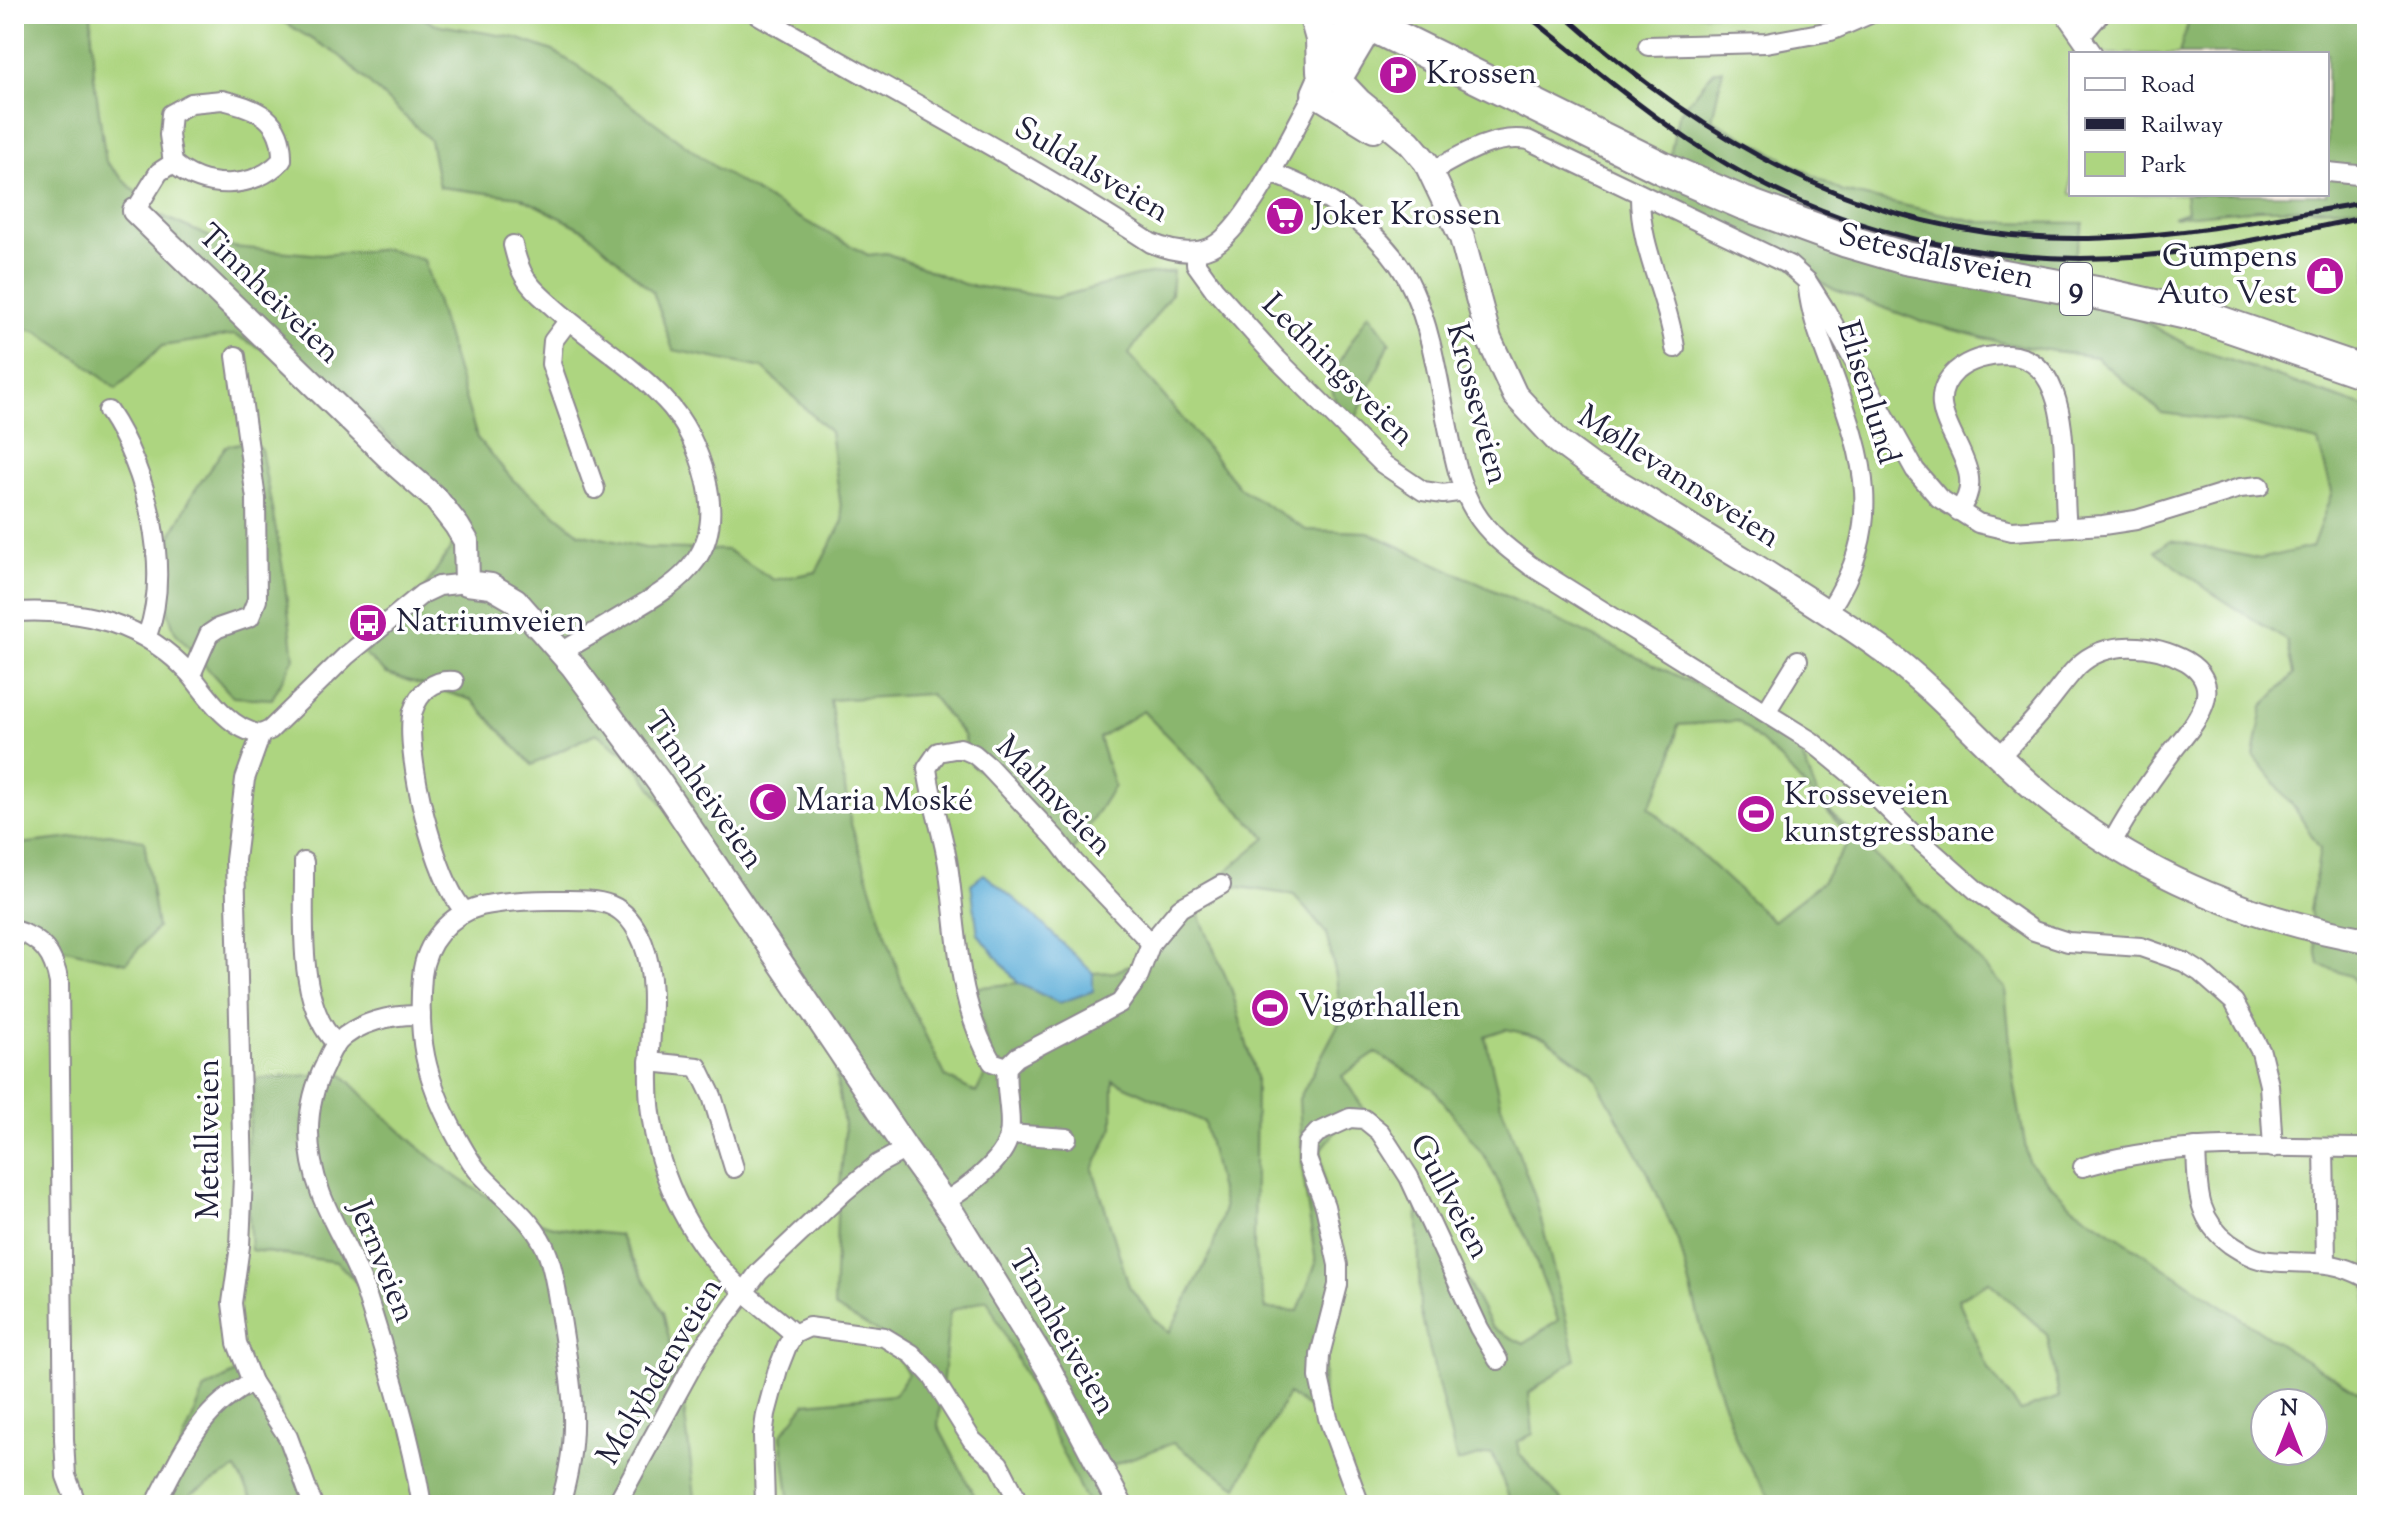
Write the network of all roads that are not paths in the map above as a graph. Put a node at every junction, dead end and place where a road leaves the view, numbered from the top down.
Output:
1 (757, 14) edge
2 (1315, 14) edge
3 (1870, 14) edge
4 (2065, 14) edge
5 (2100, 14) edge
6 (1365, 16) edge
7 (2082, 35) junction
8 (1648, 46) dead end
9 (2092, 52) edge
10 (1319, 89) junction
11 (173, 163) junction
12 (1274, 168) junction
13 (2329, 172) edge
14 (1429, 173) junction
15 (2367, 176) edge
16 (1640, 194) junction
17 (135, 211) joint
18 (513, 245) dead end
19 (1196, 252) junction
20 (1807, 281) junction
21 (568, 321) junction
22 (1675, 348) dead end
23 (236, 356) dead end
24 (2367, 373) edge
25 (108, 411) dead end
26 (2260, 486) dead end
27 (595, 489) dead end
28 (1465, 491) junction
29 (1958, 511) junction
30 (2067, 526) junction
31 (467, 583) junction
32 (14, 612) edge
33 (1828, 612) junction
34 (147, 636) junction
35 (561, 652) junction
36 (1798, 660) dead end
37 (191, 675) junction
38 (454, 681) dead end
39 (1766, 712) junction
40 (261, 734) junction
41 (2000, 756) junction
42 (2111, 845) junction
43 (304, 862) dead end
44 (1221, 885) dead end
45 (465, 911) junction
46 (14, 930) edge
47 (2367, 940) edge
48 (1151, 943) junction
49 (421, 1015) junction
50 (337, 1044) junction
51 (649, 1062) junction
52 (1007, 1067) junction
53 (1009, 1134) junction
54 (1067, 1138) dead end
55 (2196, 1148) junction
56 (2273, 1148) junction
57 (2324, 1148) junction
58 (2367, 1148) edge
59 (906, 1149) junction
60 (2083, 1167) dead end
61 (734, 1168) dead end
62 (944, 1202) junction
63 (2326, 1262) junction
64 (2367, 1278) edge
65 (743, 1291) junction
66 (794, 1334) junction
67 (1498, 1360) dead end
68 (252, 1382) junction
69 (77, 1505) edge
70 (155, 1505) edge
71 (313, 1505) edge
72 (422, 1505) edge
73 (560, 1505) edge
74 (616, 1505) edge
75 (765, 1505) edge
76 (1020, 1505) edge
77 (1120, 1505) edge
78 (1360, 1505) edge

1 - 19 street, Suldalsveien
2 - 10 highway
3 - 8 street
4 - 7 street
5 - 7 street
6 - 10 street
6 - 24 highway, Setesdalsveien / 9
7 - 9 street
10 - 12 street, Suldalsveien
10 - 14 street, Møllevannsveien
11 - 11 street
11 - 17 street
12 - 19 street, Suldalsveien
12 - 28 street, Krosseveien
13 - 15 street
14 - 16 street
14 - 33 street, Møllevannsveien
16 - 20 street
16 - 22 street
17 - 31 street, Tinnheiveien
18 - 21 street
19 - 28 street, Ledningsveien
20 - 29 street
20 - 33 street, Elisenlund
21 - 27 street
21 - 35 street
23 - 37 street
25 - 34 street
26 - 30 street
28 - 39 street, Krosseveien
29 - 30 street
29 - 30 street
31 - 35 street, Tinnheiveien
31 - 40 street
32 - 34 street
33 - 41 street, Møllevannsveien
34 - 37 street
35 - 59 street, Tinnheiveien
36 - 39 street
37 - 40 street
38 - 45 street
39 - 56 street, Krosseveien
40 - 68 street, Metallveien
41 - 42 street, Møllevannsveien
41 - 42 street
42 - 47 street, Møllevannsveien
43 - 50 street
44 - 48 street
45 - 49 street
45 - 51 street
46 - 69 street
48 - 52 street
48 - 52 street, Malmveien
49 - 50 street
49 - 73 street
50 - 72 street, Jernveien
51 - 61 street
51 - 65 street
52 - 53 street
53 - 54 street
53 - 62 street
55 - 56 street
55 - 60 street
55 - 63 street
56 - 57 street
57 - 58 street
57 - 63 street
59 - 62 street, Tinnheiveien
59 - 65 street, Molybdenveien
62 - 77 street, Tinnheiveien
63 - 64 street
65 - 66 street
65 - 74 street, Molybdenveien
66 - 75 street
66 - 76 street
67 - 78 street, Gullveien
68 - 70 street
68 - 71 street, Metallveien

